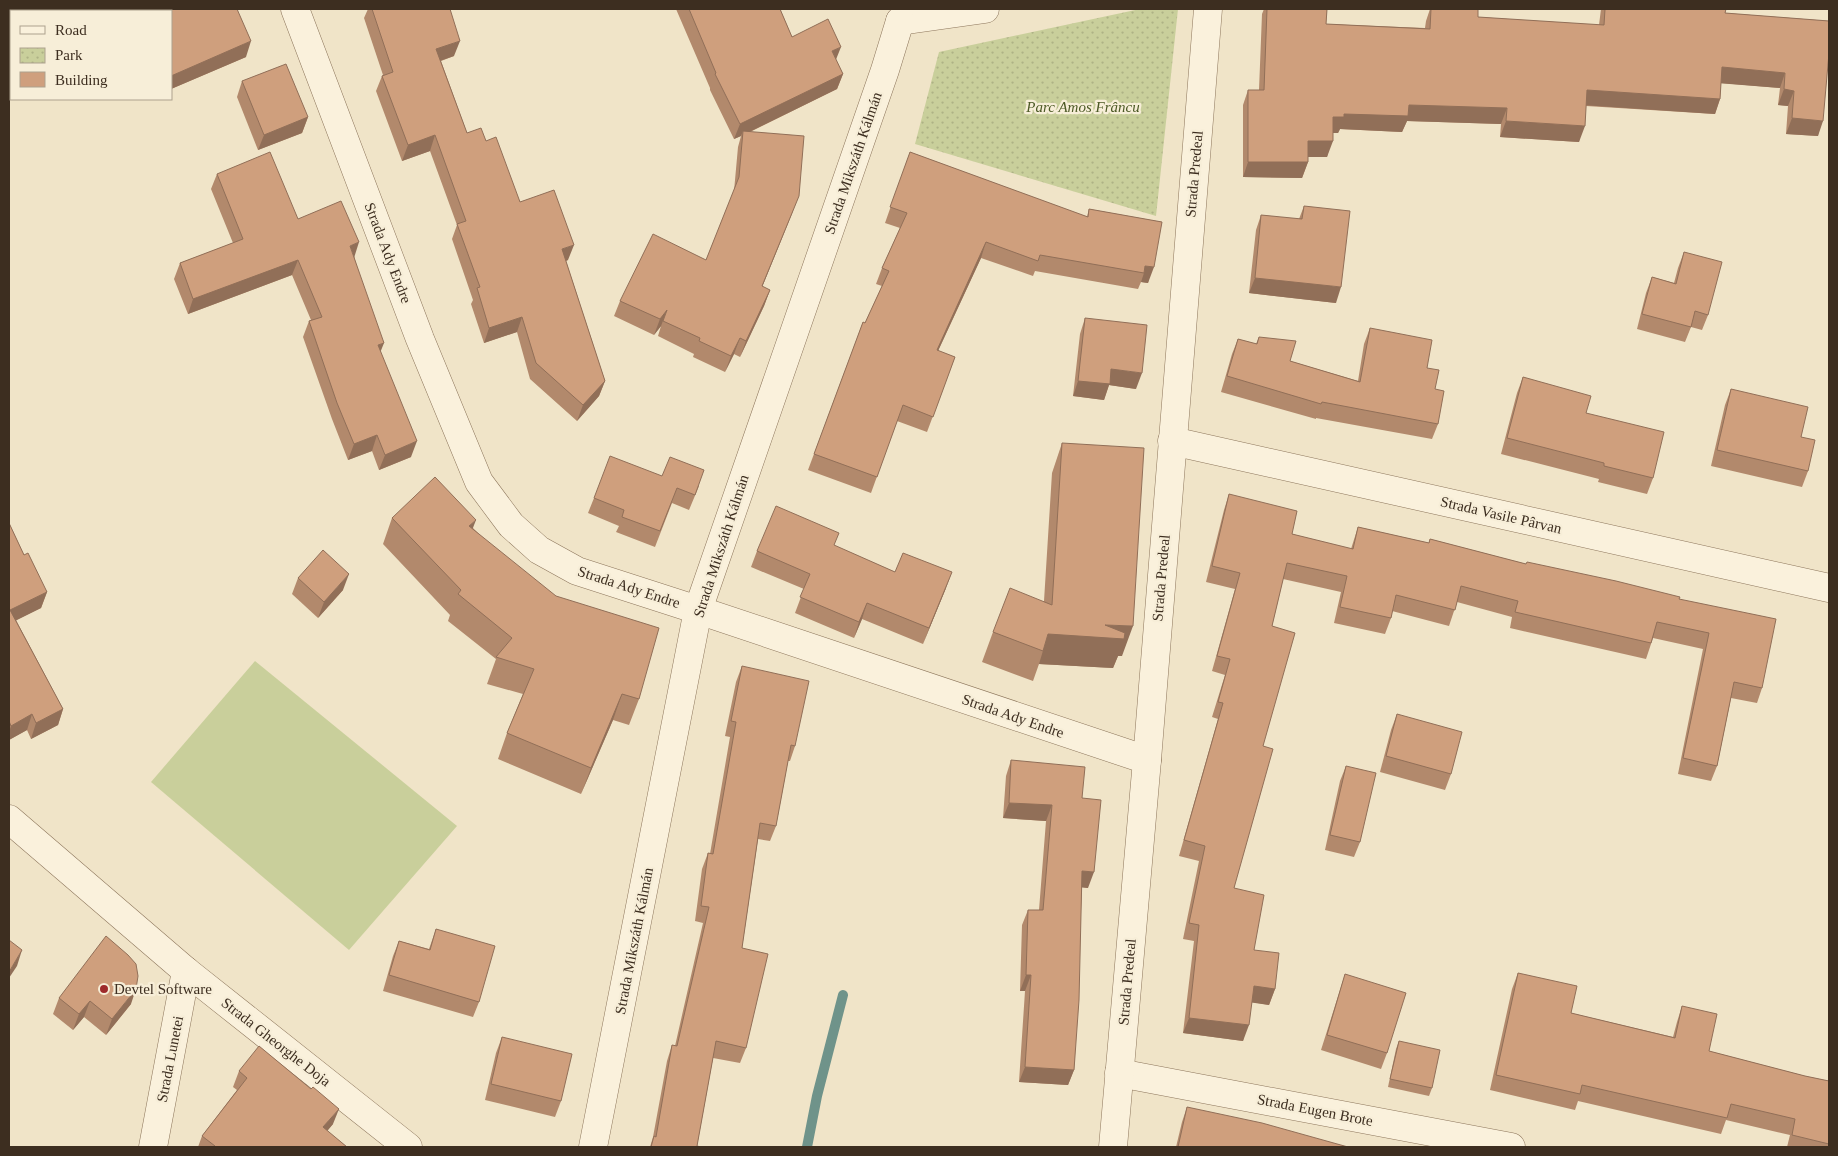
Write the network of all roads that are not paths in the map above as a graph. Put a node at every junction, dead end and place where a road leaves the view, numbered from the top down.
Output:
1 (295, 9) edge
2 (985, 9) edge
3 (1208, 9) edge
4 (898, 15) edge
5 (1172, 441) junction
6 (1829, 588) edge
7 (698, 610) junction
8 (1147, 760) junction
9 (9, 819) edge
10 (186, 971) junction
11 (1119, 1072) junction
12 (153, 1147) edge
13 (408, 1147) edge
14 (593, 1147) edge
15 (1113, 1147) edge
16 (1511, 1147) edge

1 - 7 street, Strada Ady Endre
2 - 4 street
3 - 5 street, Strada Predeal
4 - 7 street, Strada Mikszáth Kálmán
5 - 6 street, Strada Vasile Pârvan
5 - 8 street, Strada Predeal
7 - 8 street, Strada Ady Endre
7 - 14 street, Strada Mikszáth Kálmán
8 - 11 street, Strada Predeal
9 - 10 street, Strada Gheorghe Doja
10 - 12 street, Strada Lunetei
10 - 13 street, Strada Gheorghe Doja
11 - 15 street, Strada Predeal
11 - 16 street, Strada Eugen Brote

